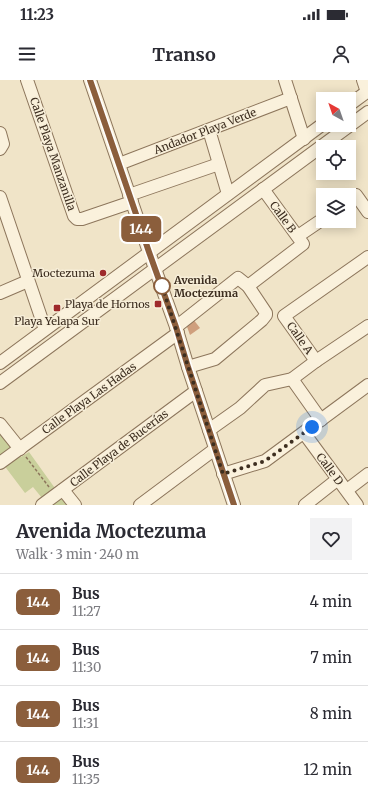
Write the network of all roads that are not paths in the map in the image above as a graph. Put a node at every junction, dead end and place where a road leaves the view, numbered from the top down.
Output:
1 (27, 80) edge
2 (90, 80) edge
3 (285, 80) edge
4 (363, 80) edge
5 (367, 92) edge
6 (291, 98) junction
7 (356, 100) edge
8 (368, 112) edge
9 (316, 129) edge
10 (209, 130) junction
11 (0, 133) edge
12 (304, 138) junction
13 (0, 149) edge
14 (119, 164) junction
15 (219, 164) junction
16 (263, 189) junction
17 (228, 194) junction
18 (0, 197) edge
19 (358, 198) edge
20 (131, 199) junction
21 (3, 212) edge
22 (368, 212) edge
23 (316, 225) edge
24 (5, 228) edge
25 (300, 240) junction
26 (149, 252) junction
27 (368, 257) edge
28 (155, 268) junction
29 (28, 281) junction
30 (248, 286) junction
31 (0, 293) edge
32 (368, 326) edge
33 (45, 329) junction
34 (177, 330) junction
35 (316, 361) junction
36 (0, 363) edge
37 (188, 367) junction
38 (292, 379) junction
39 (0, 383) edge
40 (368, 385) edge
41 (196, 391) junction
42 (321, 420) junction
43 (0, 424) edge
44 (208, 430) junction
45 (304, 433) junction
46 (20, 449) junction
47 (215, 449) junction
48 (0, 463) edge
49 (223, 474) junction
50 (368, 474) edge
51 (338, 479) junction
52 (346, 490) junction
53 (59, 492) junction
54 (42, 505) edge
55 (74, 505) edge
56 (140, 505) edge
57 (234, 505) edge
58 (304, 505) edge
59 (358, 505) edge

1 - 20 street, Calle Playa Manzanilla
2 - 14 street
3 - 6 street
4 - 5 street
5 - 7 street
6 - 10 street, Andador Playa Verde
6 - 12 street
8 - 16 street
9 - 12 street
10 - 14 street, Andador Playa Verde
10 - 15 street
11 - 13 street
12 - 17 street
14 - 20 street
15 - 17 street
15 - 20 street
16 - 25 street, Calle B
16 - 28 street
17 - 26 street
18 - 21 street
19 - 22 street
20 - 26 street
21 - 24 street
23 - 25 street
24 - 29 street
25 - 30 street
26 - 28 street
26 - 33 street
27 - 35 street, Calle A
28 - 34 street
28 - 39 street
29 - 31 street
29 - 33 street
30 - 34 street, Calle Playa Las Hadas
30 - 37 street
32 - 35 street
33 - 36 street
34 - 37 street
34 - 46 street, Calle Playa Las Hadas
35 - 38 street
37 - 41 street
38 - 42 street
38 - 44 street
40 - 42 street
41 - 44 street
41 - 53 street, Calle Playa de Bucerías
42 - 45 street
43 - 46 street
44 - 47 street
45 - 49 street
45 - 51 street, Calle D
46 - 48 street, Calle Playa Las Hadas
47 - 49 street
47 - 56 street
49 - 57 street
50 - 52 street
51 - 52 street, Calle D
51 - 58 street
52 - 59 street, Calle D
53 - 54 street, Calle Playa de Bucerías
53 - 55 street

